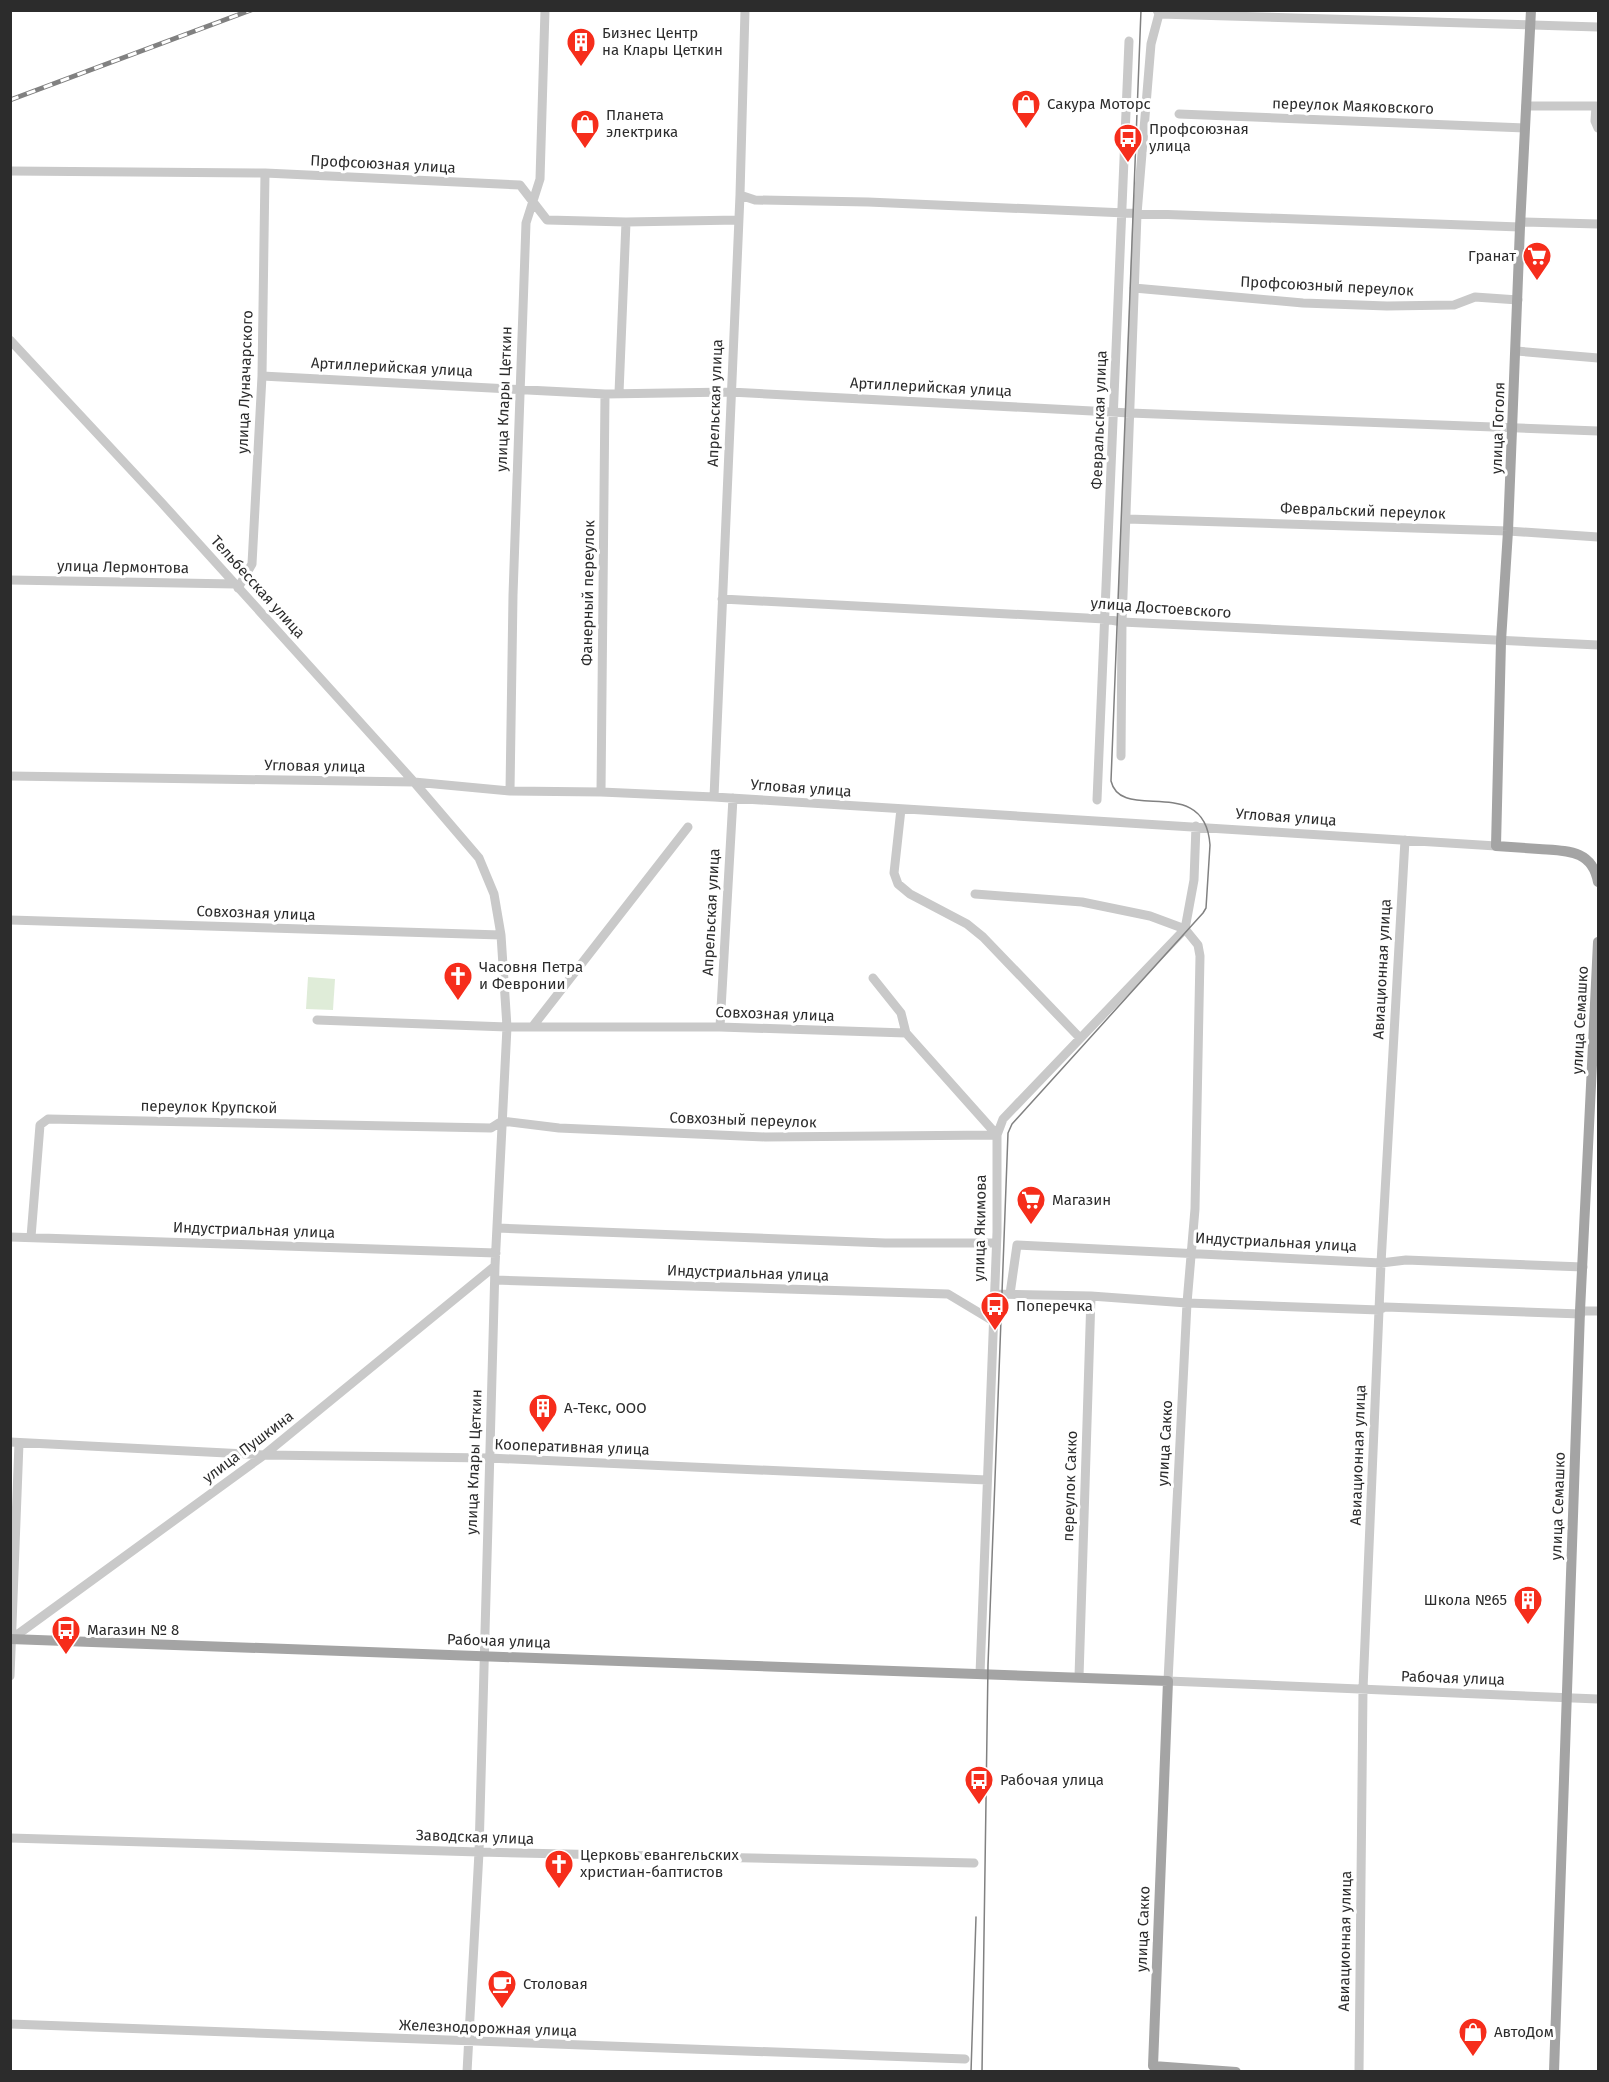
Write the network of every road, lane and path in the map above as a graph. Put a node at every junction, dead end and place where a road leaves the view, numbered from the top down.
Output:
1 (545, 10) edge
2 (745, 10) edge
3 (1532, 10) edge
4 (1158, 12) edge
5 (1531, 26) junction
6 (1599, 27) edge
7 (1129, 41) dead end
8 (1526, 106) junction
9 (1597, 106) edge
10 (1179, 114) dead end
11 (1525, 128) junction
12 (1599, 128) edge
13 (10, 171) edge
14 (265, 173) junction
15 (740, 195) junction
16 (533, 201) junction
17 (1122, 213) junction
18 (1137, 214) junction
19 (738, 220) junction
20 (626, 222) junction
21 (1520, 224) junction
22 (1599, 224) edge
23 (1134, 288) junction
24 (1518, 300) junction
25 (10, 339) edge
26 (1516, 351) junction
27 (1599, 358) edge
28 (262, 376) junction
29 (519, 389) junction
30 (730, 392) junction
31 (619, 393) junction
32 (605, 394) junction
33 (1114, 412) junction
34 (1130, 413) junction
35 (1513, 427) junction
36 (1599, 431) edge
37 (1127, 519) junction
38 (1508, 531) junction
39 (1599, 537) edge
40 (10, 580) edge
41 (236, 586) junction
42 (722, 599) junction
43 (1105, 619) junction
44 (1122, 622) junction
45 (1501, 641) junction
46 (1599, 645) edge
47 (1121, 756) dead end
48 (10, 776) edge
49 (414, 782) junction
50 (510, 791) junction
51 (601, 792) junction
52 (714, 797) junction
53 (732, 798) junction
54 (1097, 800) dead end
55 (901, 810) junction
56 (1196, 826) junction
57 (688, 827) dead end
58 (1405, 840) junction
59 (1496, 846) junction
60 (479, 858) joint
61 (1599, 882) edge
62 (975, 894) dead end
63 (10, 920) edge
64 (1185, 929) junction
65 (501, 935) junction
66 (1599, 942) edge
67 (873, 978) dead end
68 (317, 1020) dead end
69 (533, 1026) junction
70 (506, 1027) junction
71 (720, 1027) junction
72 (906, 1033) junction
73 (1080, 1038) junction
74 (502, 1121) junction
75 (997, 1135) junction
76 (497, 1228) junction
77 (10, 1237) edge
78 (31, 1237) junction
79 (996, 1243) junction
80 (496, 1253) junction
81 (1191, 1253) junction
82 (1381, 1263) junction
83 (495, 1266) junction
84 (1582, 1267) junction
85 (495, 1280) junction
86 (994, 1294) junction
87 (1010, 1294) junction
88 (1091, 1296) junction
89 (1187, 1303) junction
90 (1379, 1310) junction
91 (1599, 1311) edge
92 (1580, 1313) junction
93 (993, 1321) junction
94 (15, 1442) edge
95 (264, 1455) junction
96 (489, 1458) junction
97 (987, 1480) junction
98 (11, 1639) edge
99 (484, 1656) junction
100 (980, 1674) junction
101 (10, 1676) edge
102 (1079, 1677) junction
103 (1168, 1681) junction
104 (1363, 1689) junction
105 (1566, 1698) junction
106 (1599, 1699) edge
107 (10, 1838) edge
108 (479, 1852) junction
109 (974, 1863) dead end
110 (10, 2024) edge
111 (469, 2042) junction
112 (965, 2059) dead end
113 (467, 2072) edge
114 (1236, 2072) edge
115 (1359, 2072) edge
116 (1554, 2072) edge

1 - 16 street, улица Клары Цеткин
2 - 15 street, Апрельская улица
3 - 5 main road, улица Гоголя
4 - 5 street
4 - 18 street
5 - 6 street
5 - 8 main road, улица Гоголя
7 - 17 street, Февральская улица
8 - 9 street
8 - 11 main road, улица Гоголя
9 - 12 street
10 - 11 street, переулок Маяковского
11 - 21 main road, улица Гоголя
13 - 14 street, Профсоюзная улица
14 - 16 street, Профсоюзная улица
14 - 28 street, улица Луначарского
15 - 17 street
15 - 19 street, Апрельская улица
16 - 20 street, Профсоюзная улица
16 - 29 street, улица Клары Цеткин
17 - 18 street
17 - 33 street, Февральская улица
18 - 21 street
18 - 23 street
19 - 20 street, Профсоюзная улица
19 - 30 street, Апрельская улица
20 - 31 street
21 - 22 street
21 - 24 main road, улица Гоголя
23 - 24 street, Профсоюзный переулок
23 - 34 street
24 - 26 main road, улица Гоголя
25 - 41 street, Тельбесская улица
26 - 27 street
26 - 35 main road, улица Гоголя
28 - 29 street, Артиллерийская улица
28 - 41 street, улица Луначарского
29 - 32 street, Артиллерийская улица
29 - 50 street, улица Клары Цеткин
30 - 31 street, Артиллерийская улица
30 - 33 street, Артиллерийская улица
30 - 42 street, Апрельская улица
31 - 32 street, Артиллерийская улица
32 - 51 street, Фанерный переулок
33 - 34 street, Артиллерийская улица
33 - 43 street, Февральская улица
34 - 35 street, Артиллерийская улица
34 - 37 street
35 - 36 street, Артиллерийская улица
35 - 38 main road, улица Гоголя
37 - 38 street, Февральский переулок
37 - 44 street
38 - 39 street, Февральский переулок
38 - 45 main road, улица Гоголя
40 - 41 street, улица Лермонтова
41 - 49 street, Тельбесская улица
42 - 43 street, улица Достоевского
42 - 52 street, Апрельская улица
43 - 44 street, улица Достоевского
43 - 54 street, Февральская улица
44 - 45 street, улица Достоевского
44 - 47 street
45 - 46 street, улица Достоевского
45 - 59 main road, улица Гоголя
48 - 49 street, Угловая улица
49 - 50 street, Угловая улица
49 - 60 street, Тельбесская улица
50 - 51 street, Угловая улица
51 - 52 street, Угловая улица
52 - 53 street, Угловая улица
53 - 55 street, Угловая улица
53 - 71 street, Апрельская улица
55 - 56 street, Угловая улица
55 - 73 street
56 - 58 street, Угловая улица
56 - 64 street
57 - 69 street
58 - 59 street, Угловая улица
58 - 82 street, Авиационная улица
59 - 61 main road, Угловая улица
60 - 65 street, улица Клары Цеткин
62 - 64 street
63 - 65 street, Совхозная улица
64 - 73 street
64 - 81 street, улица Сакко
65 - 70 street, улица Клары Цеткин
66 - 84 main road, улица Семашко
67 - 72 street
68 - 70 street, Совхозная улица
69 - 70 street, Совхозная улица
69 - 71 street, Совхозная улица
70 - 74 street, улица Клары Цеткин
71 - 72 street, Совхозная улица
72 - 75 street
73 - 75 street
74 - 75 street, Совхозный переулок
74 - 76 street, улица Клары Цеткин
74 - 78 street, переулок Крупской
75 - 79 street, улица Якимова
76 - 79 street
76 - 80 street, улица Клары Цеткин
77 - 78 street, Индустриальная улица
78 - 80 street, Индустриальная улица
79 - 86 street, улица Якимова
80 - 83 street, улица Клары Цеткин
81 - 82 street, Индустриальная улица
81 - 87 street, Индустриальная улица
81 - 89 street, улица Сакко
82 - 84 street, Индустриальная улица
82 - 90 street, Авиационная улица
83 - 85 street, улица Клары Цеткин
83 - 95 street, улица Пушкина
84 - 92 main road, улица Семашко
85 - 93 street, Индустриальная улица
85 - 96 street, улица Клары Цеткин
86 - 87 street
86 - 93 street, улица Якимова
87 - 88 street
88 - 89 street
88 - 102 street, переулок Сакко
89 - 90 street
89 - 103 street, улица Сакко
90 - 92 street
90 - 104 street, Авиационная улица
91 - 92 street
92 - 105 main road, улица Семашко
93 - 97 street, улица Якимова
94 - 95 street, Кооперативная улица
94 - 98 street
95 - 96 street, Кооперативная улица
95 - 98 street, улица Пушкина
96 - 97 street, Кооперативная улица
96 - 99 street, улица Клары Цеткин
97 - 100 street, улица Якимова
98 - 99 main road, Рабочая улица
98 - 101 street
99 - 100 main road, Рабочая улица
99 - 108 street, улица Клары Цеткин
100 - 102 main road, Рабочая улица
102 - 103 main road, Рабочая улица
103 - 104 street, Рабочая улица
103 - 114 main road, улица Сакко
104 - 105 street, Рабочая улица
104 - 115 street, Авиационная улица
105 - 106 street, Рабочая улица
105 - 116 main road, улица Семашко
107 - 108 street, Заводская улица
108 - 109 street, Заводская улица
108 - 111 street, улица Клары Цеткин
110 - 111 street, Железнодорожная улица
111 - 112 street, Железнодорожная улица
111 - 113 street, улица Клары Цеткин

